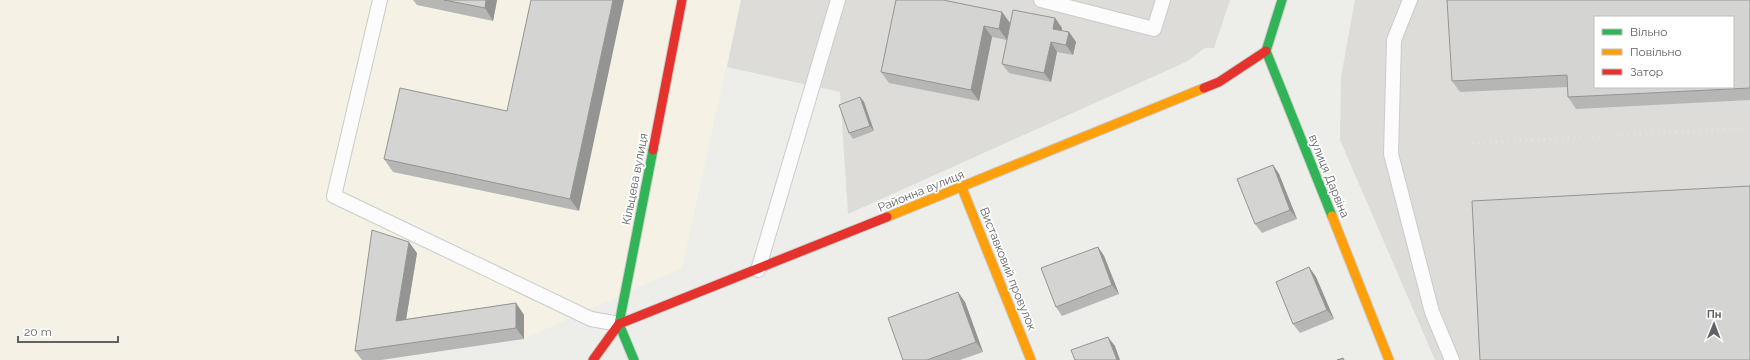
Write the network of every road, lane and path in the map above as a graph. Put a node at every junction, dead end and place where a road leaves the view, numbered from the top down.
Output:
1 (380, 0) edge
2 (682, 0) edge
3 (838, 0) edge
4 (1041, 0) edge
5 (1163, 0) edge
6 (1282, 0) edge
7 (1410, 0) edge
8 (1266, 51) junction
9 (962, 188) junction
10 (758, 270) junction
11 (619, 324) junction
12 (593, 360) edge
13 (634, 360) edge
14 (1031, 360) edge
15 (1389, 360) edge
16 (1452, 360) edge

1 - 11 lane
2 - 11 street, Кільцева вулиця
3 - 10 lane
4 - 5 lane
6 - 8 street
7 - 16 lane
8 - 9 street, Районна вулиця
8 - 15 street, вулиця Дарвіна
9 - 10 street, Районна вулиця
9 - 14 street, Виставковий провулок
10 - 11 street, Районна вулиця
11 - 12 street
11 - 13 street

